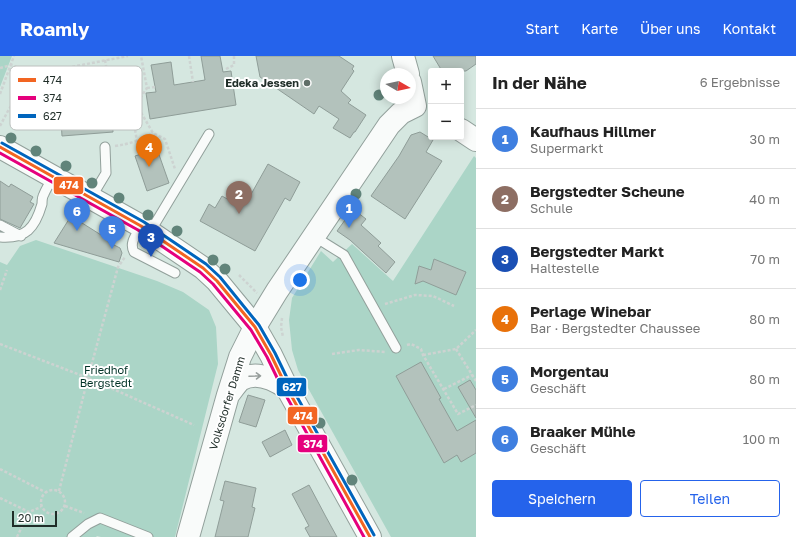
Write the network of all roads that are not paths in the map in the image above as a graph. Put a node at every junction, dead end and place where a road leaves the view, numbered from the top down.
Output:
1 (403, 56) edge
2 (406, 68) edge
3 (416, 94) edge
4 (423, 108) edge
5 (464, 132) edge
6 (210, 134) dead end
7 (476, 140) edge
8 (0, 147) edge
9 (104, 147) road end
10 (52, 177) junction
11 (91, 198) junction
12 (0, 224) edge
13 (146, 229) junction
14 (21, 236) junction
15 (0, 237) edge
16 (315, 237) junction
17 (175, 273) dead end
18 (255, 328) junction
19 (396, 348) road end
20 (288, 388) junction
21 (228, 395) junction
22 (72, 537) edge
23 (148, 537) edge
24 (188, 537) edge
25 (370, 537) edge

1 - 2 main road
3 - 4 main road
4 - 16 main road, Volksdorfer Damm
5 - 7 main road
6 - 13 lane
8 - 10 main road
9 - 11 lane
10 - 11 main road
10 - 14 lane
11 - 13 main road
12 - 14 lane
13 - 17 lane
13 - 18 main road
14 - 15 lane
16 - 18 main road, Volksdorfer Damm
16 - 19 lane
18 - 20 main road
18 - 21 main road, Volksdorfer Damm
21 -> 20 main road
20 - 25 main road
21 - 24 main road, Volksdorfer Damm
22 - 23 lane

